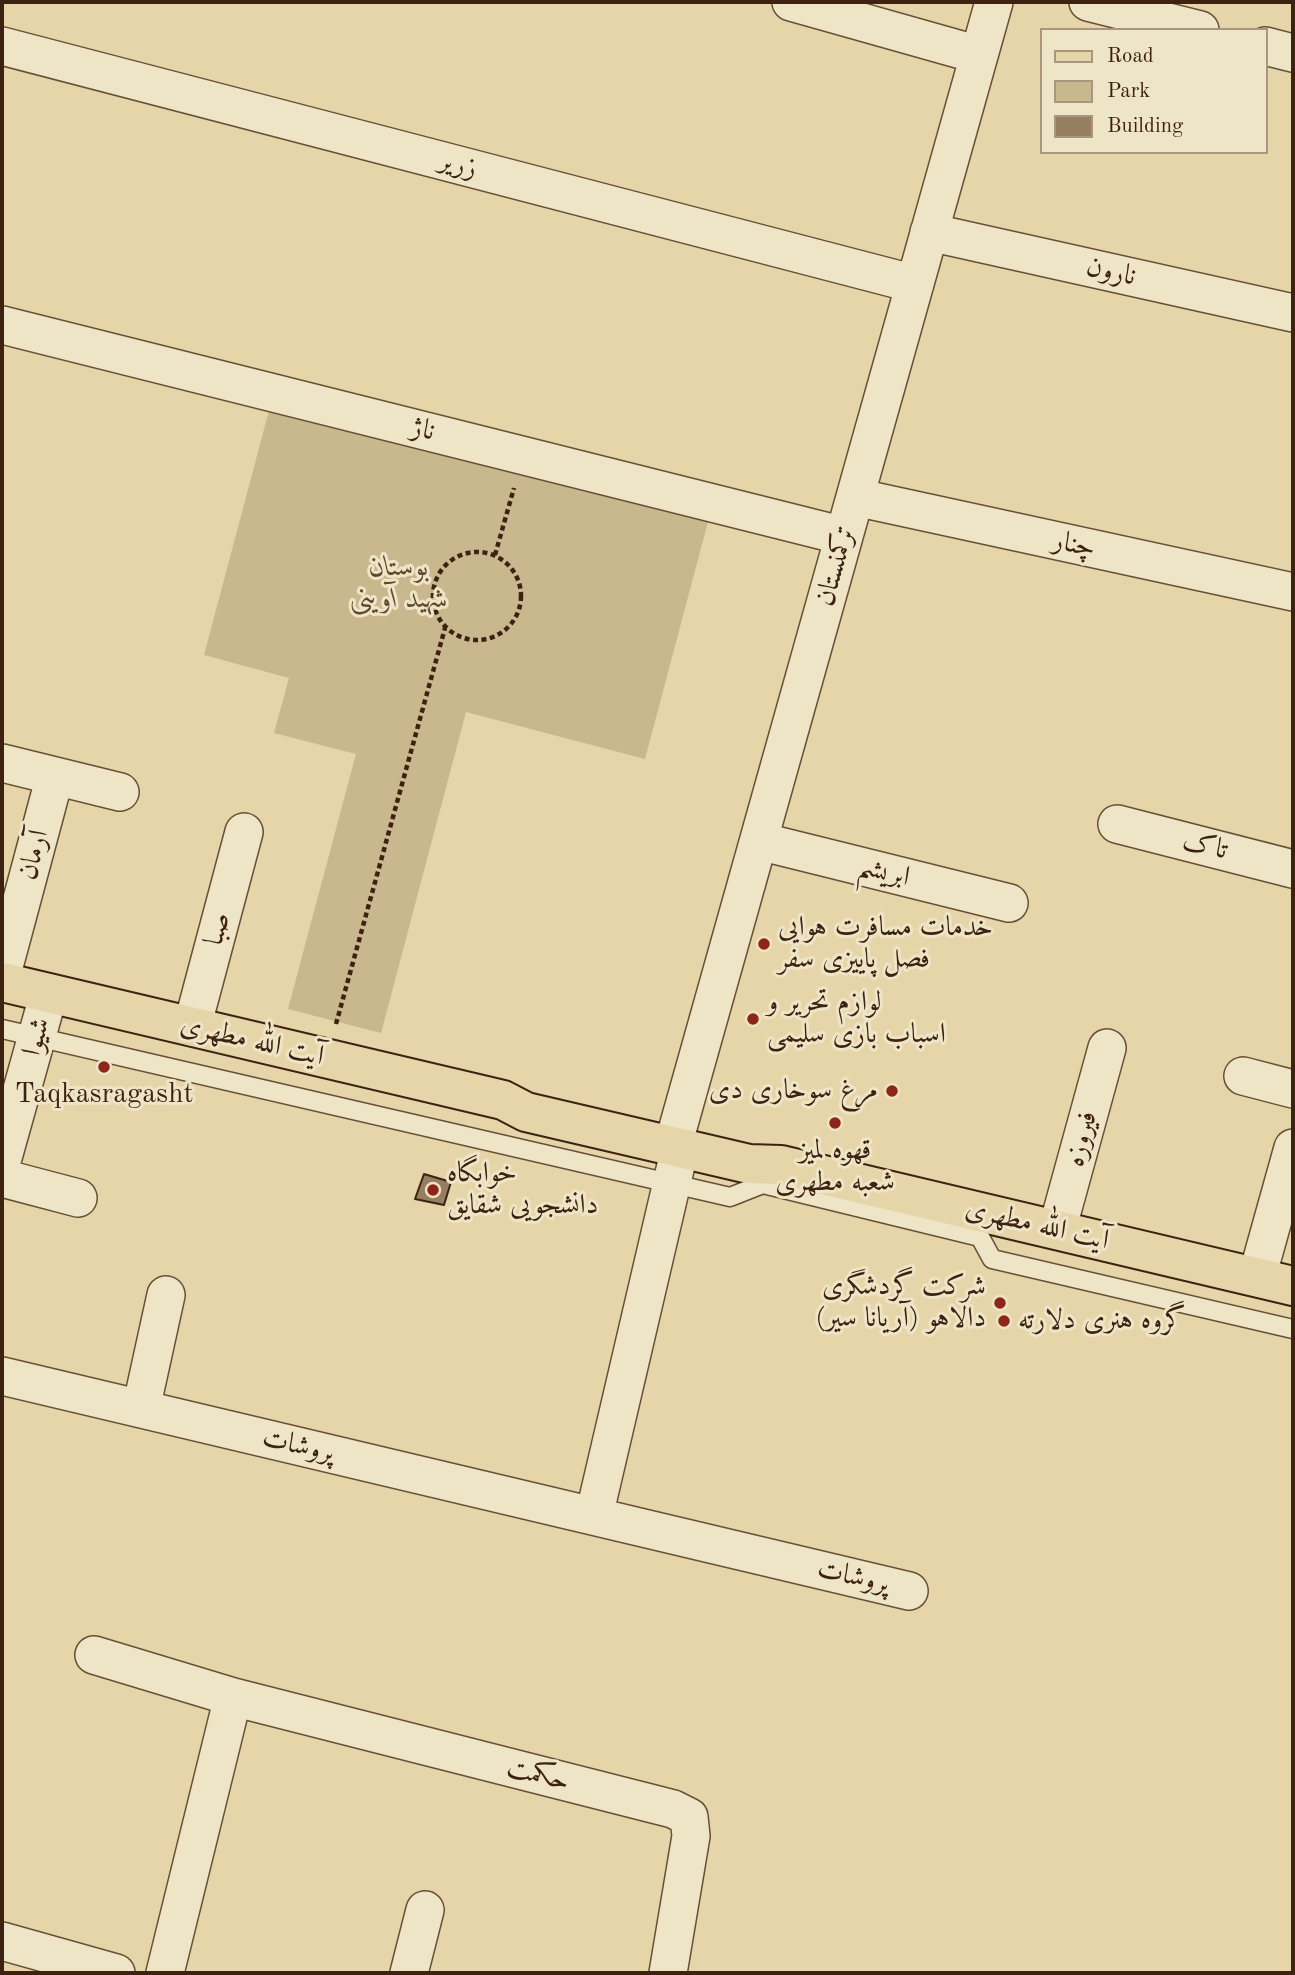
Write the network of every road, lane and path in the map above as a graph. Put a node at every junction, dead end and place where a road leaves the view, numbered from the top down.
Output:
1 (791, 2) edge
2 (994, 2) edge
3 (1088, 2) edge
4 (1192, 28) edge
5 (2, 46) edge
6 (1267, 46) edge
7 (1293, 53) edge
8 (979, 55) junction
9 (929, 232) junction
10 (915, 284) junction
11 (1293, 313) edge
12 (2, 325) edge
13 (523, 456) junction
14 (855, 497) junction
15 (844, 536) junction
16 (495, 555) junction
17 (1293, 592) edge
18 (445, 628) junction
19 (2, 763) edge
20 (55, 776) junction
21 (120, 792) dead end
22 (1117, 824) dead end
23 (244, 832) dead end
24 (759, 841) junction
25 (1293, 869) edge
26 (1009, 903) dead end
27 (2, 974) edge
28 (2, 982) edge
29 (49, 993) junction
30 (192, 1027) junction
31 (2, 1029) edge
32 (37, 1038) junction
33 (1107, 1048) dead end
34 (327, 1059) junction
35 (1243, 1076) dead end
36 (1293, 1088) edge
37 (1293, 1148) edge
38 (676, 1154) junction
39 (2, 1161) edge
40 (2, 1178) edge
41 (78, 1198) dead end
42 (1056, 1230) junction
43 (1257, 1277) junction
44 (1293, 1286) edge
45 (166, 1296) dead end
46 (1293, 1329) edge
47 (2, 1376) edge
48 (141, 1409) junction
49 (594, 1516) junction
50 (909, 1591) dead end
51 (93, 1655) dead end
52 (233, 1697) junction
53 (425, 1910) dead end
54 (2, 1941) edge
55 (116, 1973) edge
56 (165, 1973) edge
57 (409, 1973) edge
58 (668, 1973) edge

1 - 8 street
2 - 8 street, ترکمنستان
3 - 4 street
5 - 10 street, زریر
6 - 7 street
8 - 9 street, ترکمنستان
9 - 10 street, ترکمنستان
9 - 11 street, نارون
10 - 14 street, ترکمنستان
12 - 13 street, ناژ
13 - 15 street, ناژ
13 - 16 path
14 - 15 street, ترکمنستان
14 - 17 street, چنار
15 - 24 street, ترکمنستان
16 - 18 path
16 - 18 path
18 - 34 path
19 - 20 street
20 - 21 street
20 - 27 street, آرمان
22 - 25 street, تاک
23 - 30 street, صبا
24 - 26 street, ابریشم
24 - 38 street, ترکمنستان
28 - 29 main road, آیت الله مطهری
29 - 30 main road, آیت الله مطهری
29 - 32 street, شیوا
30 - 34 main road, آیت الله مطهری
31 - 32 lane
32 - 38 lane
32 - 39 street, شیوا
33 - 42 street, فیروزه
34 - 38 main road, آیت الله مطهری
35 - 36 street
37 - 43 street
38 - 42 main road, آیت الله مطهری
38 - 46 lane
38 - 49 street
40 - 41 street
42 - 43 main road, آیت الله مطهری
43 - 44 main road, آیت الله مطهری
45 - 48 street
47 - 48 street, پروشات
48 - 49 street, پروشات
49 - 50 street, پروشات
51 - 52 street, حکمت
52 - 56 street
52 - 58 street, حکمت
53 - 57 street
54 - 55 street

